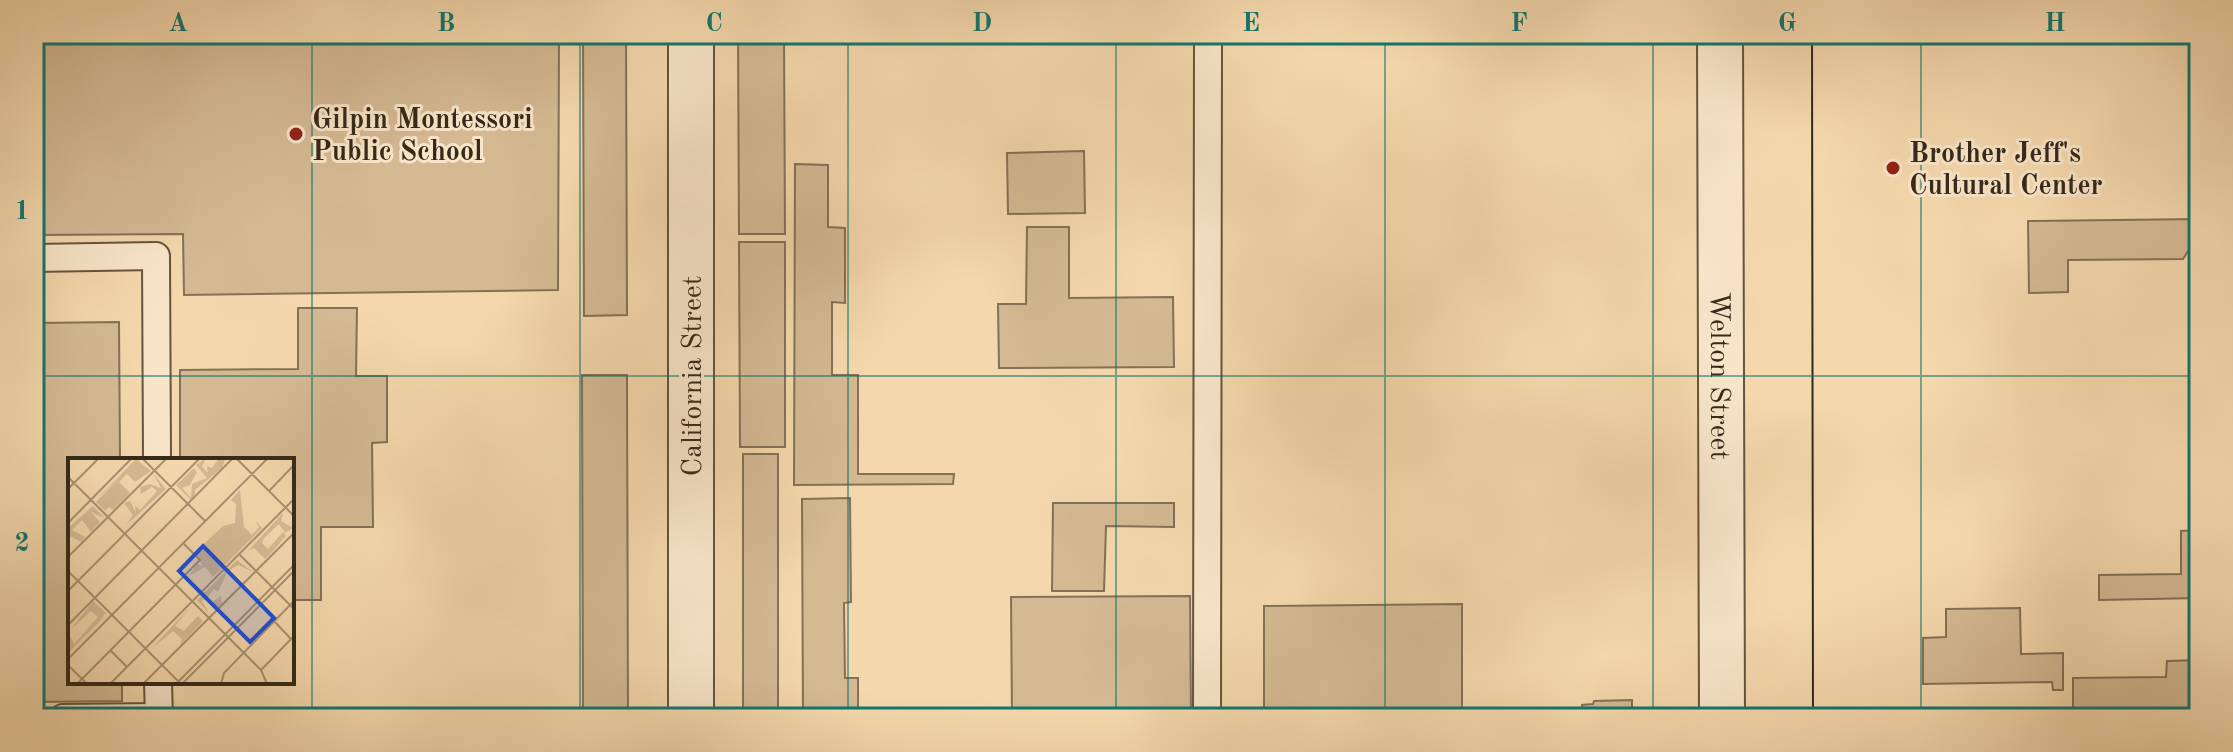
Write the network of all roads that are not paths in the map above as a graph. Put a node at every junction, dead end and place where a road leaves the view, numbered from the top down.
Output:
1 (691, 34) edge
2 (1208, 34) edge
3 (1720, 34) edge
4 (34, 258) edge
5 (157, 458) edge
6 (158, 684) edge
7 (63, 718) edge
8 (159, 718) edge
9 (691, 718) edge
10 (1207, 718) edge
11 (1722, 718) edge

1 - 9 street, California Street
2 - 10 lane
3 - 11 street, Welton Street
4 - 5 lane
6 - 8 lane
7 - 8 lane

